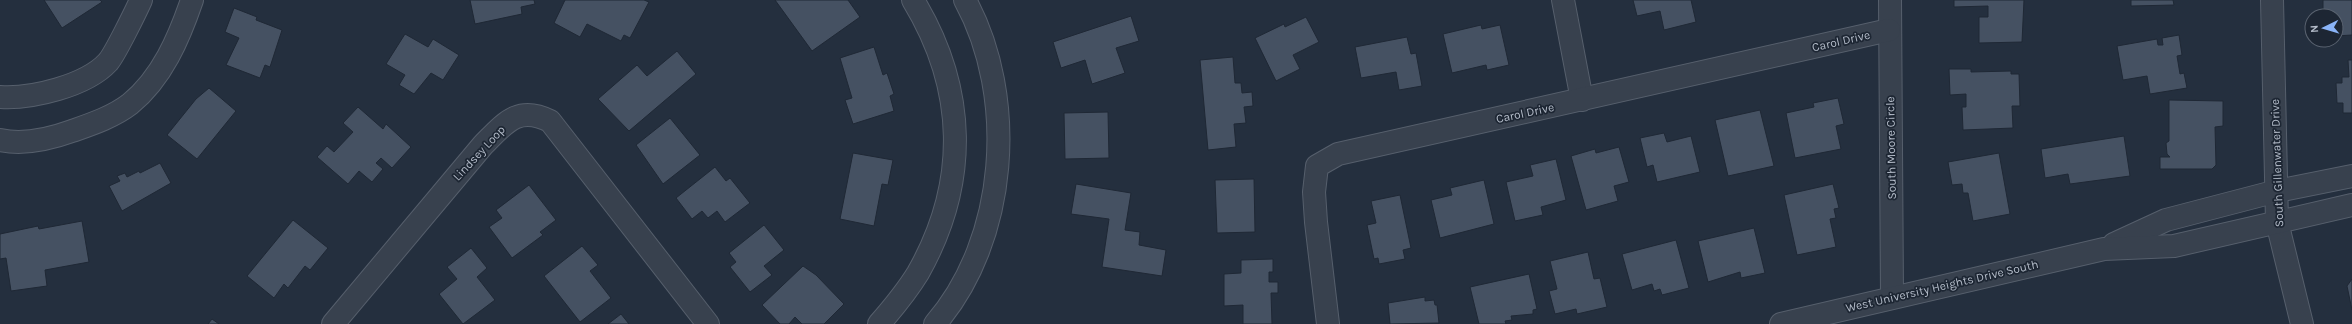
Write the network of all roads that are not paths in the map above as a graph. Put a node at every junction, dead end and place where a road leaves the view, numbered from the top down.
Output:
1 (141, 0) edge
2 (192, 0) edge
3 (914, 0) edge
4 (965, 0) edge
5 (1563, 0) edge
6 (1890, 0) edge
7 (2272, 0) edge
8 (1889, 30) junction
9 (0, 97) edge
10 (1582, 100) junction
11 (0, 140) edge
12 (2352, 176) edge
13 (2277, 191) junction
14 (2352, 205) edge
15 (2277, 222) junction
16 (2104, 249) junction
17 (1892, 296) junction
18 (333, 324) edge
19 (708, 324) edge
20 (879, 324) edge
21 (935, 324) edge
22 (1328, 324) edge
23 (1781, 324) edge
24 (2302, 324) edge

1 - 9 street
2 - 11 street
3 - 20 street
4 - 21 street
5 - 10 street
6 - 8 street, South Moore Circle
7 - 13 street, South Gillenwater Drive
8 - 10 street, Carol Drive
8 - 17 street, South Moore Circle
10 - 22 street, Carol Drive
12 - 13 street, West University Heights Drive South
13 - 15 street, South Gillenwater Drive
13 - 16 street, West University Heights Drive South
14 - 15 street, West University Heights Drive South
15 - 16 street, West University Heights Drive South
15 - 24 street, South Gillenwater Drive
16 - 17 street, West University Heights Drive South
17 - 23 street, West University Heights Drive South
18 - 19 street, Lindsey Loop

